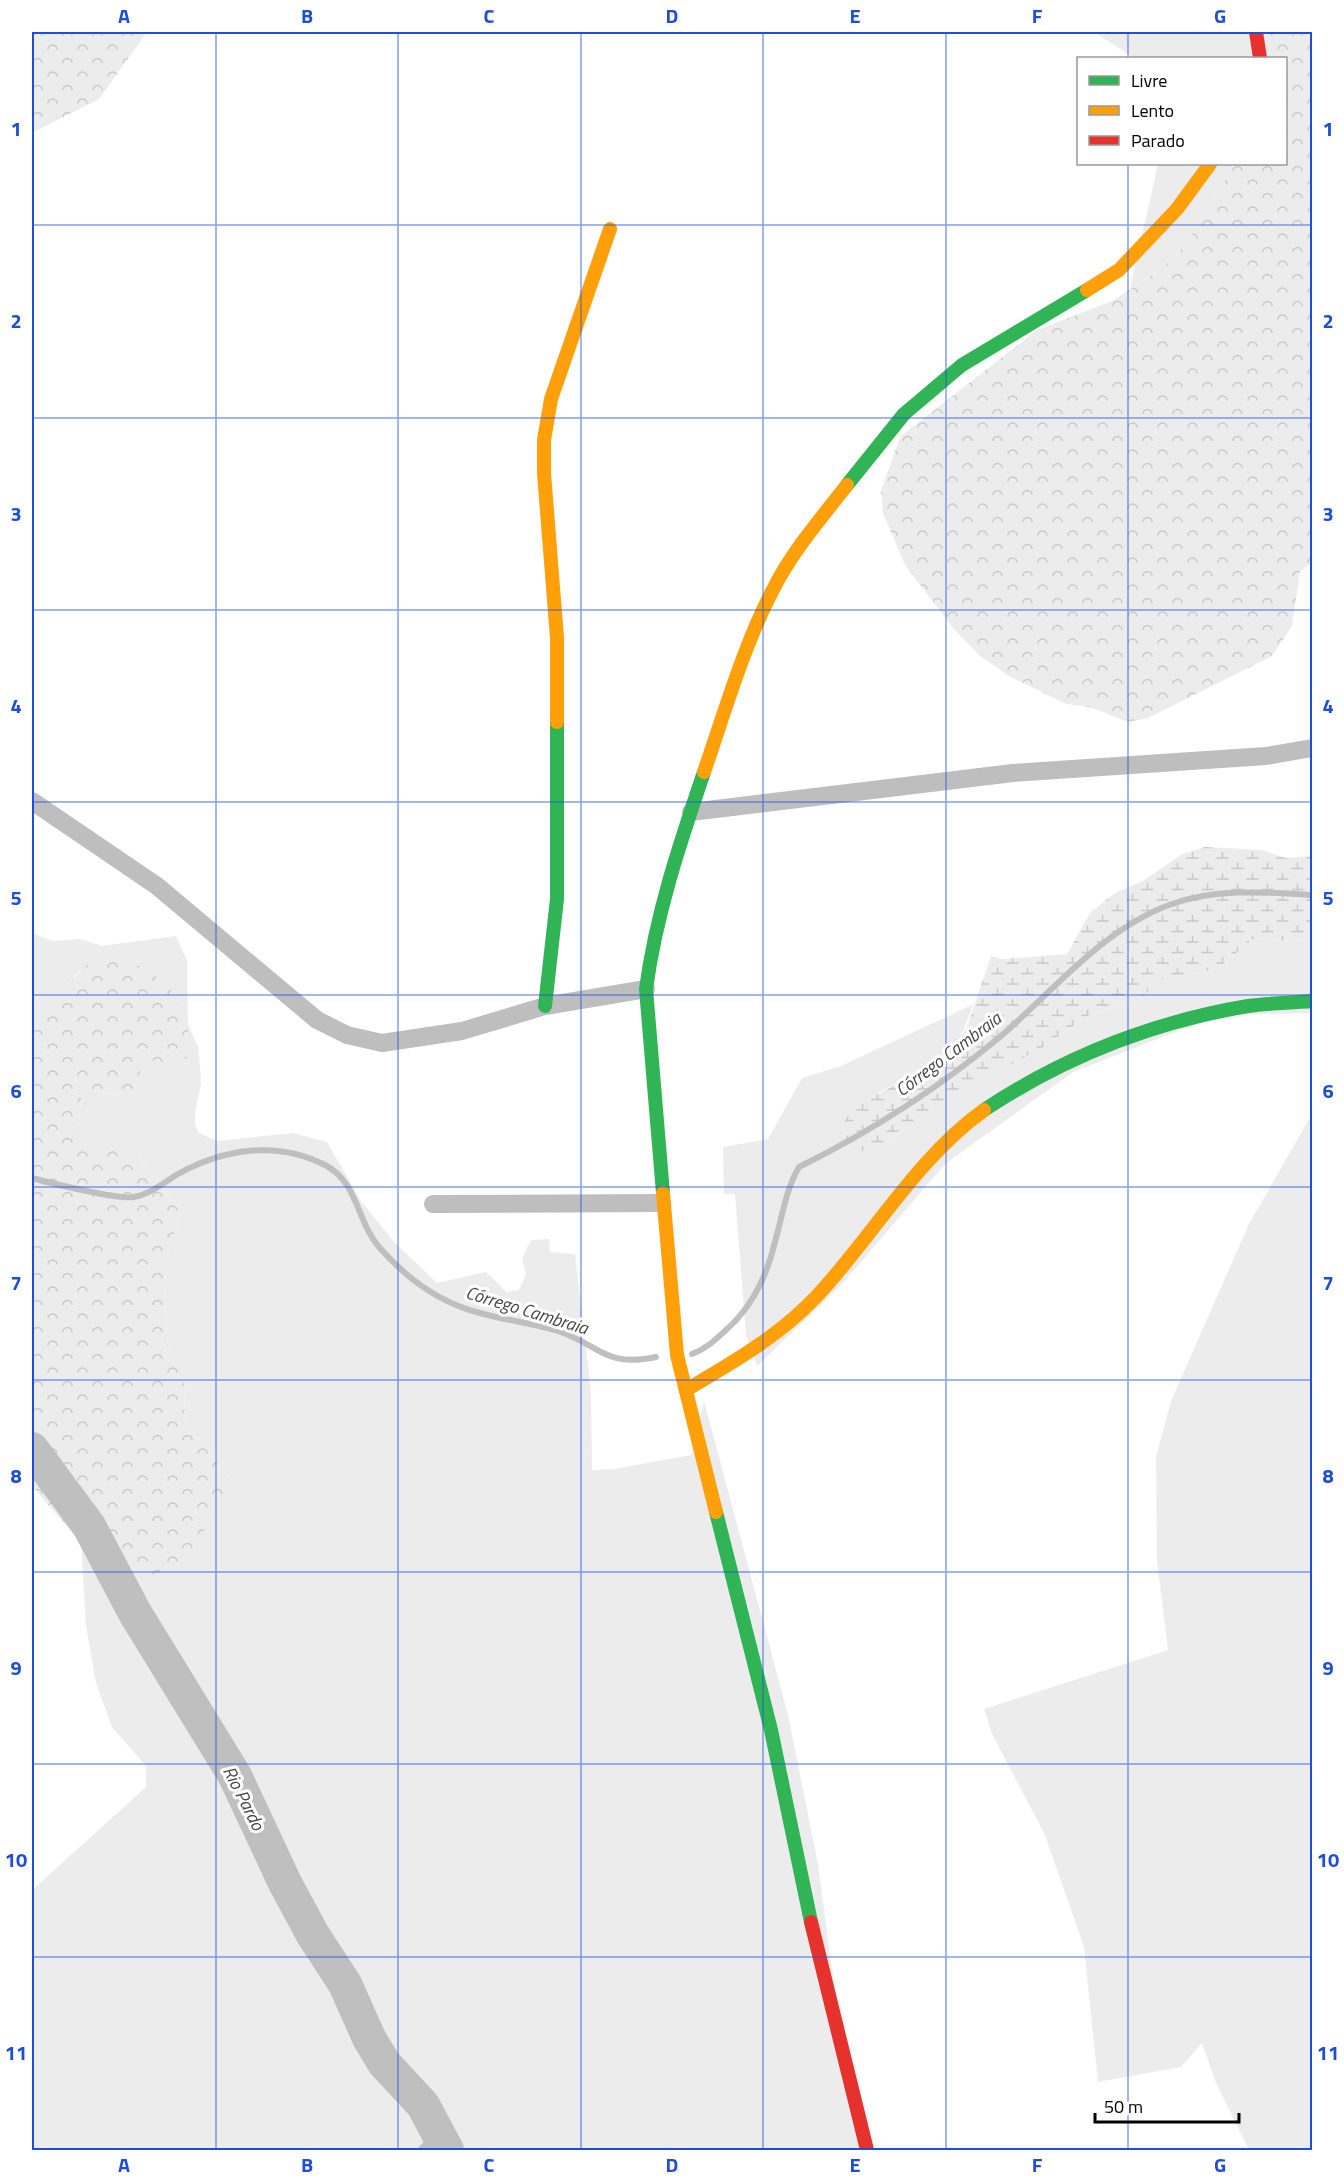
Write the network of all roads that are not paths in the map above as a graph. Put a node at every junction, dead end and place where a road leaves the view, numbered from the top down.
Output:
1 (1256, 32) edge
2 (1260, 57) edge
3 (1209, 165) edge
4 (610, 229) dead end
5 (1312, 748) edge
6 (32, 801) edge
7 (692, 812) junction
8 (646, 989) junction
9 (1312, 1001) edge
10 (545, 1006) junction
11 (662, 1203) junction
12 (433, 1204) dead end
13 (686, 1390) junction
14 (867, 2151) edge

1 - 2 street
3 - 7 street
4 - 10 street
5 - 7 street
6 - 10 street
7 - 8 street
8 - 10 street
8 - 11 street
9 - 13 street
11 - 12 street
11 - 13 street
13 - 14 street

